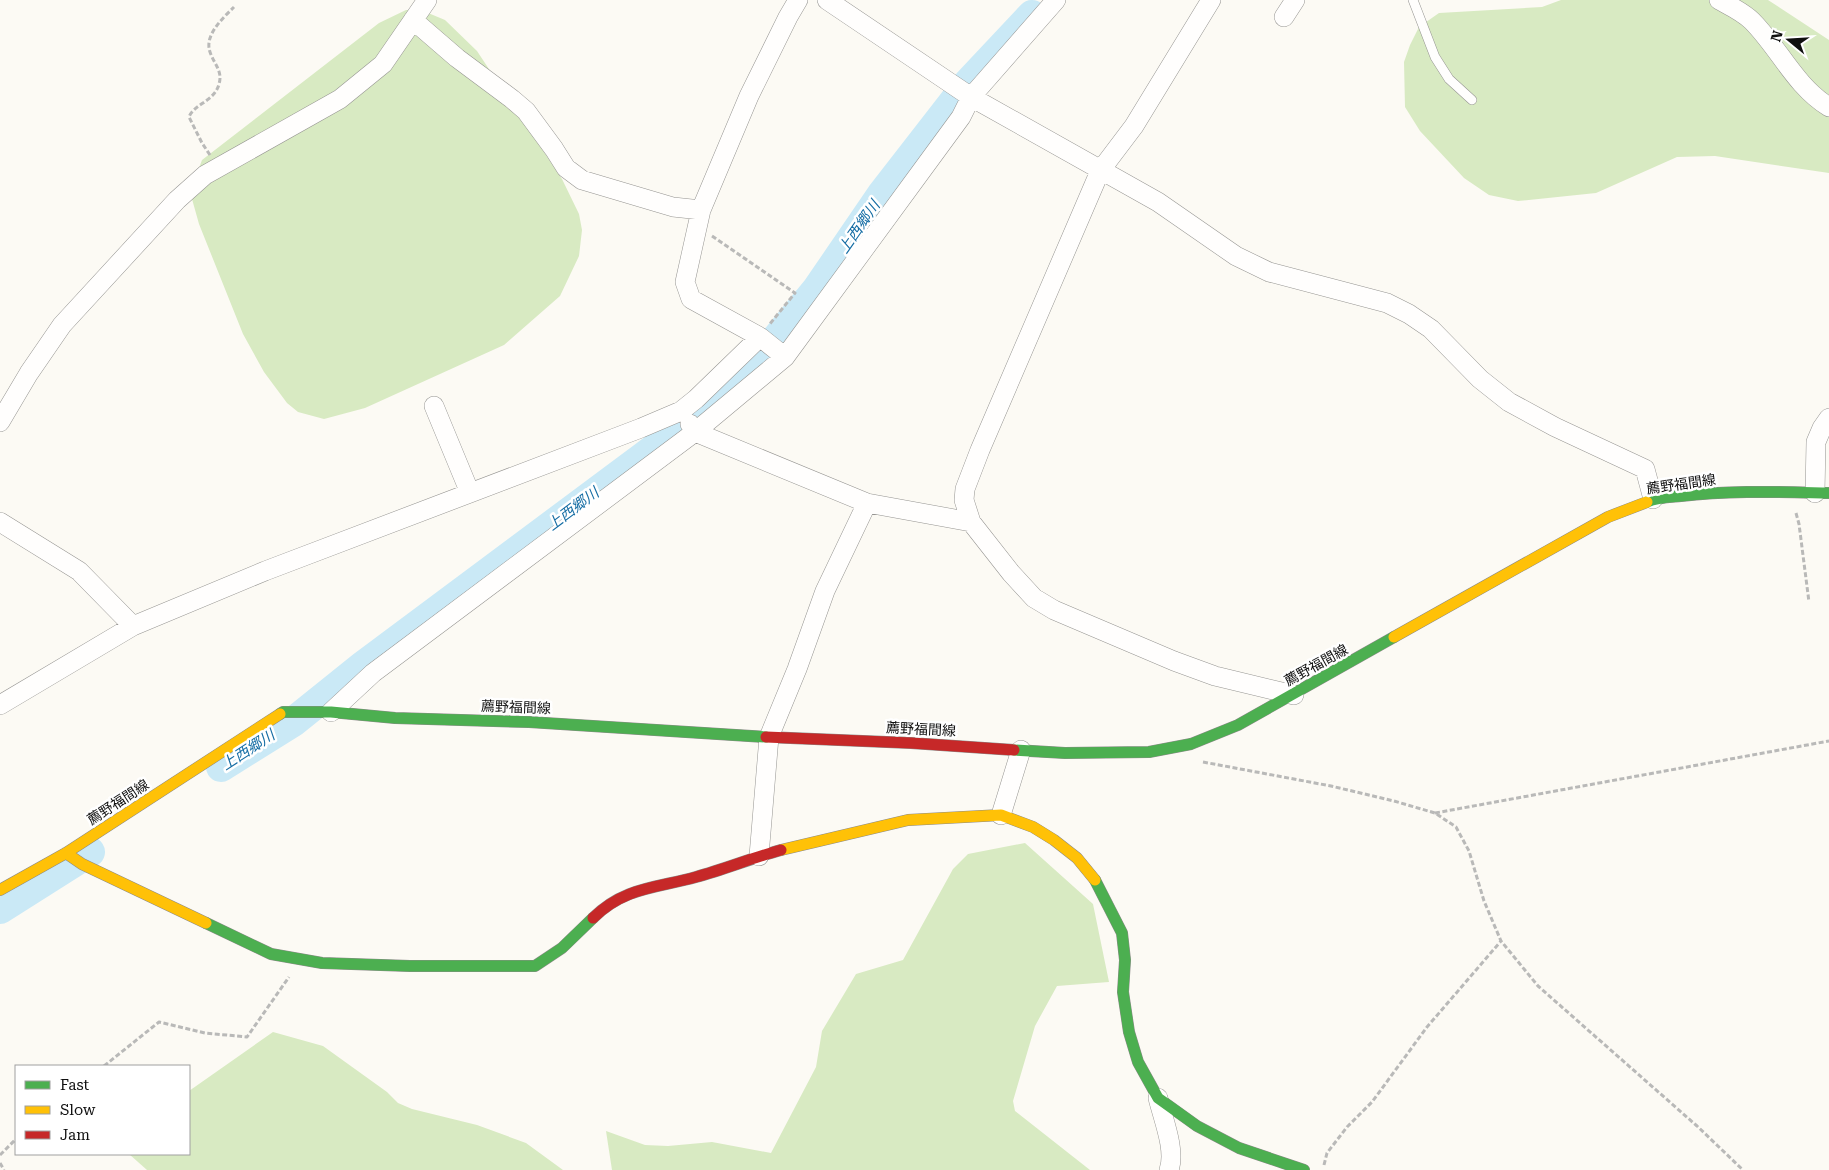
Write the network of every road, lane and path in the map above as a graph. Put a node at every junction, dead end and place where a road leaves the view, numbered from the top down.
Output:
1 (427, 0) edge
2 (798, 0) edge
3 (827, 0) edge
4 (1056, 0) edge
5 (1211, 0) edge
6 (1295, 0) edge
7 (1413, 0) edge
8 (1719, 0) edge
9 (234, 7) dead end
10 (1284, 17) dead end
11 (413, 20) junction
12 (971, 97) junction
13 (1472, 100) dead end
14 (1829, 106) edge
15 (219, 167) junction
16 (1100, 171) junction
17 (699, 218) junction
18 (771, 346) junction
19 (434, 406) dead end
20 (1829, 418) edge
21 (0, 422) edge
22 (688, 422) junction
23 (470, 493) junction
24 (1791, 493) junction
25 (1822, 494) edge
26 (1653, 499) junction
27 (867, 503) junction
28 (0, 522) edge
29 (971, 522) junction
30 (1809, 602) dead end
31 (133, 626) junction
32 (1294, 695) junction
33 (0, 704) edge
34 (324, 712) junction
35 (769, 737) junction
36 (1829, 741) edge
37 (1021, 750) junction
38 (1197, 761) dead end
39 (1435, 813) junction
40 (1001, 815) junction
41 (68, 854) junction
42 (759, 856) junction
43 (3, 882) edge
44 (1500, 941) junction
45 (301, 960) junction
46 (105, 1065) edge
47 (1158, 1098) junction
48 (15, 1140) edge
49 (0, 1155) edge
50 (0, 1163) edge
51 (4, 1170) edge
52 (1169, 1170) edge
53 (1304, 1170) edge
54 (1322, 1170) edge
55 (1743, 1170) edge

1 - 11 street
2 - 17 street
3 - 12 street
4 - 12 street
5 - 16 street
6 - 10 street
7 - 13 lane
8 - 14 street
9 - 15 path
11 - 15 street
11 - 17 street
12 - 16 street
12 - 18 street
15 - 21 street
16 - 26 street
16 - 29 street
17 - 18 street
17 - 18 path
18 - 22 street
18 - 22 street
19 - 23 street
20 - 25 street
22 - 23 street
22 - 27 street
22 - 34 street
23 - 31 street
24 - 25 main road, 薦野福間線
24 - 26 main road, 薦野福間線
24 - 30 path
26 - 32 main road, 薦野福間線
27 - 29 street
27 - 35 street
28 - 31 street
29 - 32 street
31 - 33 street
32 - 37 main road, 薦野福間線
34 - 35 main road, 薦野福間線
34 - 41 main road, 薦野福間線
35 - 37 main road, 薦野福間線
35 - 42 street
36 - 39 path
37 - 40 street
38 - 39 path
39 - 44 path
40 - 42 main road
40 - 47 main road
41 - 43 main road, 薦野福間線
41 - 45 main road
42 - 45 main road
44 - 54 path
44 - 55 path
45 - 46 path
47 - 52 street
47 - 53 main road
48 - 49 path
50 - 51 path

